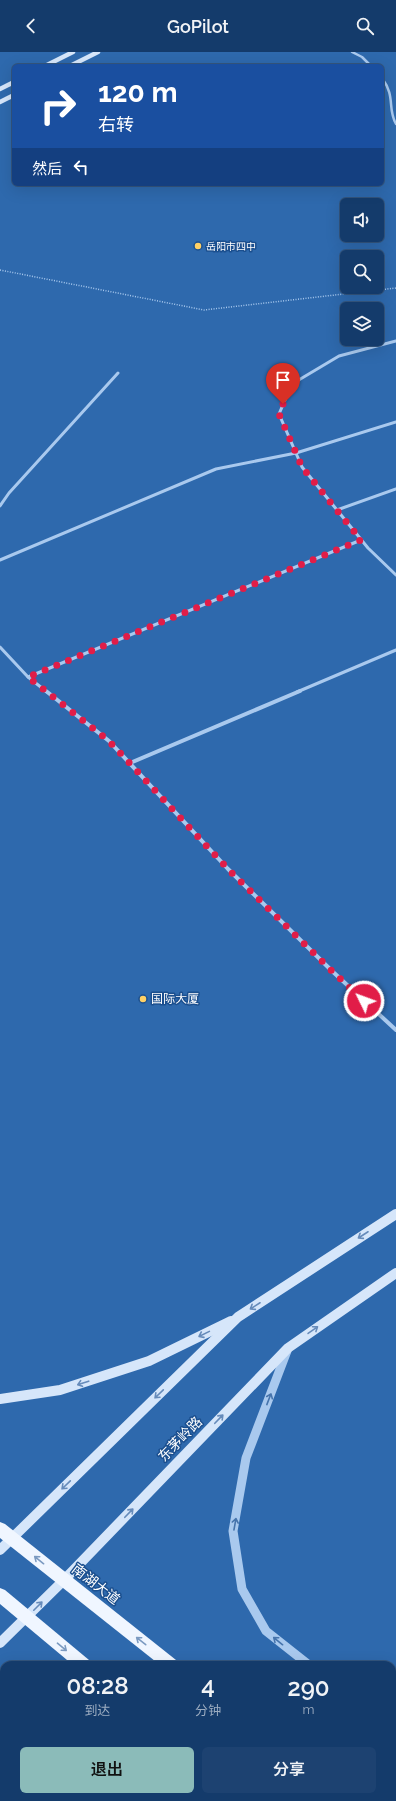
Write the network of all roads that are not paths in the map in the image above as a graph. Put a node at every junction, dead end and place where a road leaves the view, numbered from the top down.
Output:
1 (73, 52) edge
2 (98, 52) edge
3 (352, 52) edge
4 (49, 64) edge
5 (74, 64) edge
6 (369, 64) edge
7 (384, 80) edge
8 (12, 83) edge
9 (0, 89) edge
10 (12, 96) edge
11 (0, 102) edge
12 (396, 124) edge
13 (396, 341) edge
14 (118, 373) dead end
15 (396, 422) edge
16 (296, 453) junction
17 (396, 489) edge
18 (0, 506) edge
19 (337, 510) junction
20 (361, 540) junction
21 (0, 560) edge
22 (396, 575) edge
23 (0, 647) edge
24 (396, 650) edge
25 (28, 677) junction
26 (130, 763) junction
27 (396, 1030) edge
28 (396, 1214) edge
29 (396, 1273) edge
30 (238, 1317) junction
31 (288, 1348) junction
32 (0, 1399) edge
33 (0, 1529) edge
34 (12, 1538) junction
35 (0, 1550) edge
36 (64, 1580) junction
37 (0, 1595) edge
38 (27, 1617) junction
39 (0, 1643) edge
40 (79, 1661) edge
41 (166, 1661) edge
42 (304, 1661) edge

1 - 4 main road
2 - 5 main road
3 - 6 street
7 - 12 street
8 - 9 main road
10 - 11 main road
13 - 16 street
14 - 18 street
15 - 16 street
16 - 19 street
16 - 21 street
17 - 19 street
19 - 20 street
20 - 22 street
20 - 25 street
23 - 25 street
24 - 26 street
25 - 26 street
26 - 27 street
28 -> 30 main road
31 -> 29 main road, 东茅岭路
30 -> 32 main road
30 -> 34 main road
36 -> 31 main road, 东茅岭路
42 -> 31 street
33 - 34 main road, 南湖大道
34 - 35 main road
36 -> 34 main road, 南湖大道
38 -> 36 main road, 东茅岭路
41 -> 36 main road, 南湖大道
37 - 38 main road
38 - 39 main road, 东茅岭路
38 -> 40 main road

